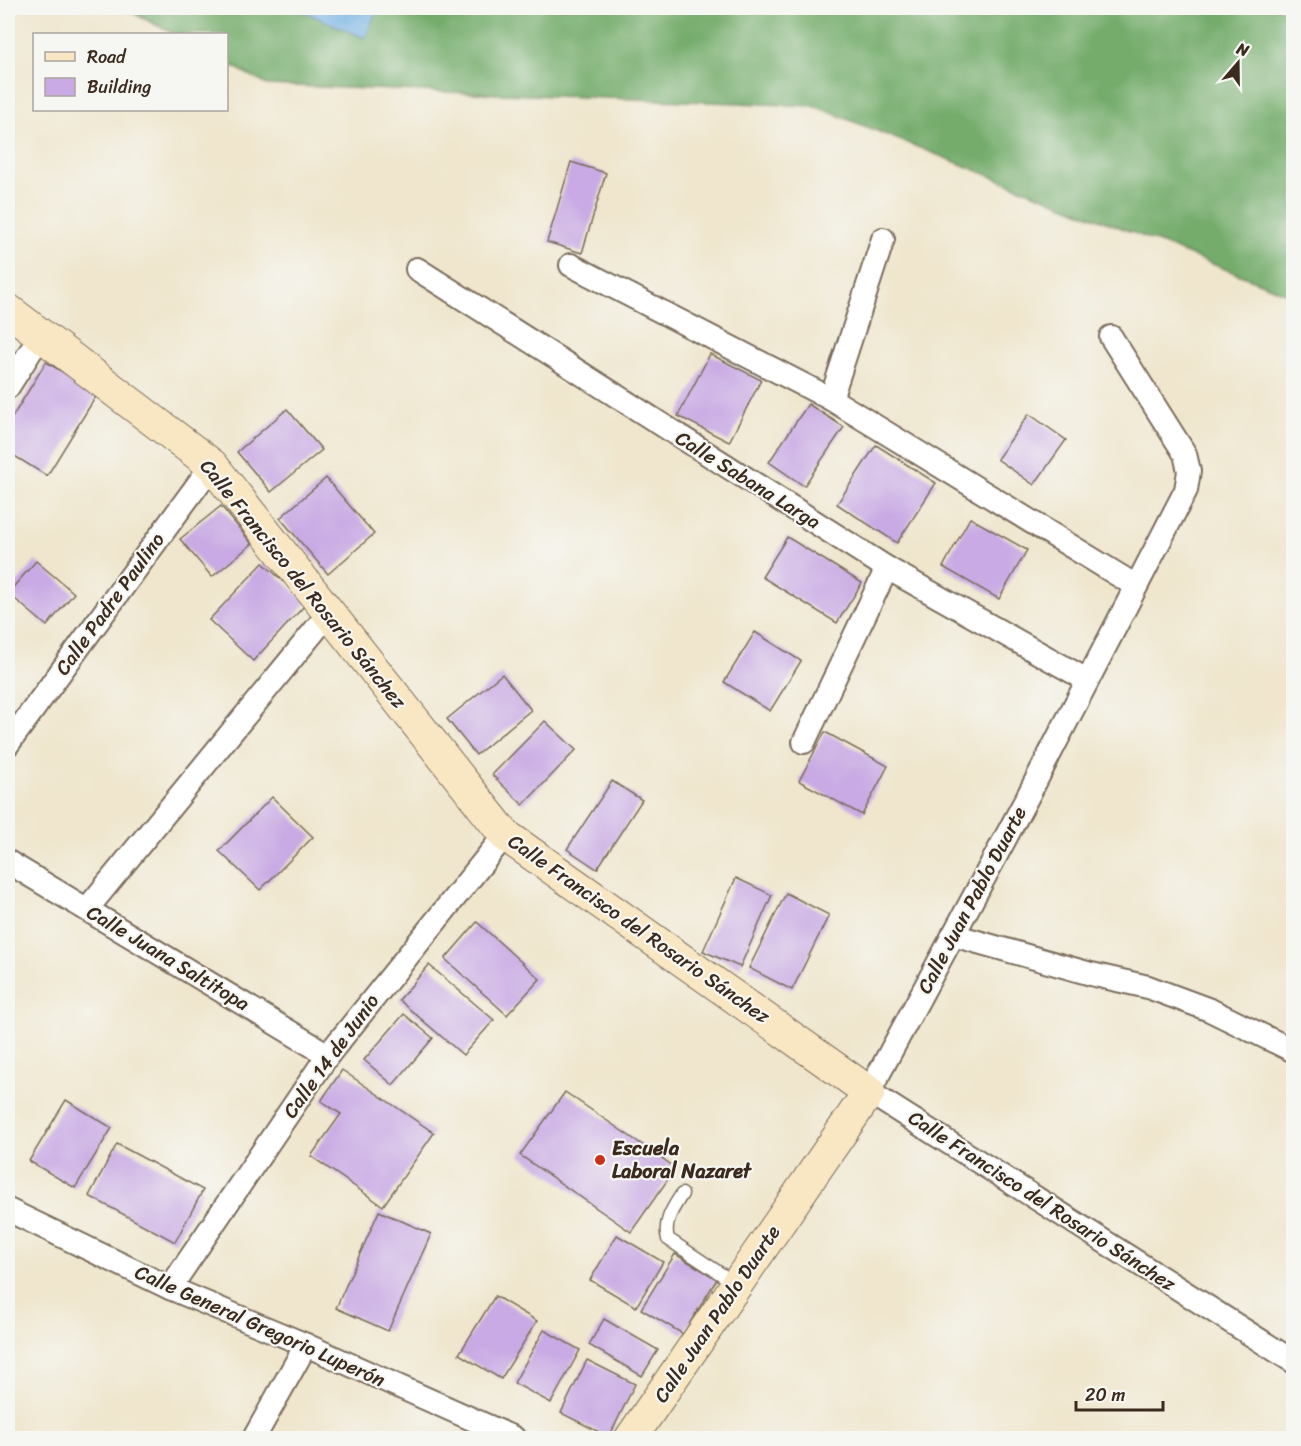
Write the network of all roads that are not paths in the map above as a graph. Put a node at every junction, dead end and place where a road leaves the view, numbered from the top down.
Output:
1 (883, 239) dead end
2 (571, 264) dead end
3 (417, 269) dead end
4 (8, 310) edge
5 (41, 335) junction
6 (1111, 338) dead end
7 (8, 387) edge
8 (831, 399) junction
9 (212, 465) junction
10 (887, 568) junction
11 (1136, 586) junction
12 (329, 613) junction
13 (1087, 680) junction
14 (804, 742) dead end
15 (8, 744) edge
16 (505, 835) junction
17 (8, 862) edge
18 (87, 909) junction
19 (953, 935) junction
20 (1293, 1051) edge
21 (328, 1055) junction
22 (869, 1092) junction
23 (682, 1194) dead end
24 (8, 1210) edge
25 (737, 1284) junction
26 (170, 1287) junction
27 (306, 1345) junction
28 (1293, 1362) edge
29 (254, 1438) edge
30 (514, 1438) edge
31 (631, 1438) edge

1 - 8 street
2 - 8 street
3 - 10 street, Calle Sabana Larga
4 - 5 street, Calle Francisco del Rosario Sánchez
5 - 7 street
5 - 9 street, Calle Francisco del Rosario Sánchez
6 - 11 street, Calle Juan Pablo Duarte
8 - 11 street
9 - 12 street, Calle Francisco del Rosario Sánchez
9 - 15 street, Calle Padre Paulino
10 - 13 street, Calle Sabana Larga
10 - 14 street
11 - 13 street, Calle Juan Pablo Duarte
12 - 16 street, Calle Francisco del Rosario Sánchez
12 - 18 street
13 - 19 street, Calle Juan Pablo Duarte
16 - 21 street, Calle 14 de Junio
16 - 22 street, Calle Francisco del Rosario Sánchez
17 - 18 street, Calle Juana Saltitopa
18 - 21 street, Calle Juana Saltitopa
19 - 20 street
19 - 22 street, Calle Juan Pablo Duarte
21 - 26 street, Calle 14 de Junio
22 - 25 street, Calle Juan Pablo Duarte
22 - 28 street, Calle Francisco del Rosario Sánchez
23 - 25 lane
24 - 26 street, Calle General Gregorio Luperón
25 - 31 street, Calle Juan Pablo Duarte
26 - 27 street, Calle General Gregorio Luperón
27 - 29 street
27 - 30 street, Calle General Gregorio Luperón

